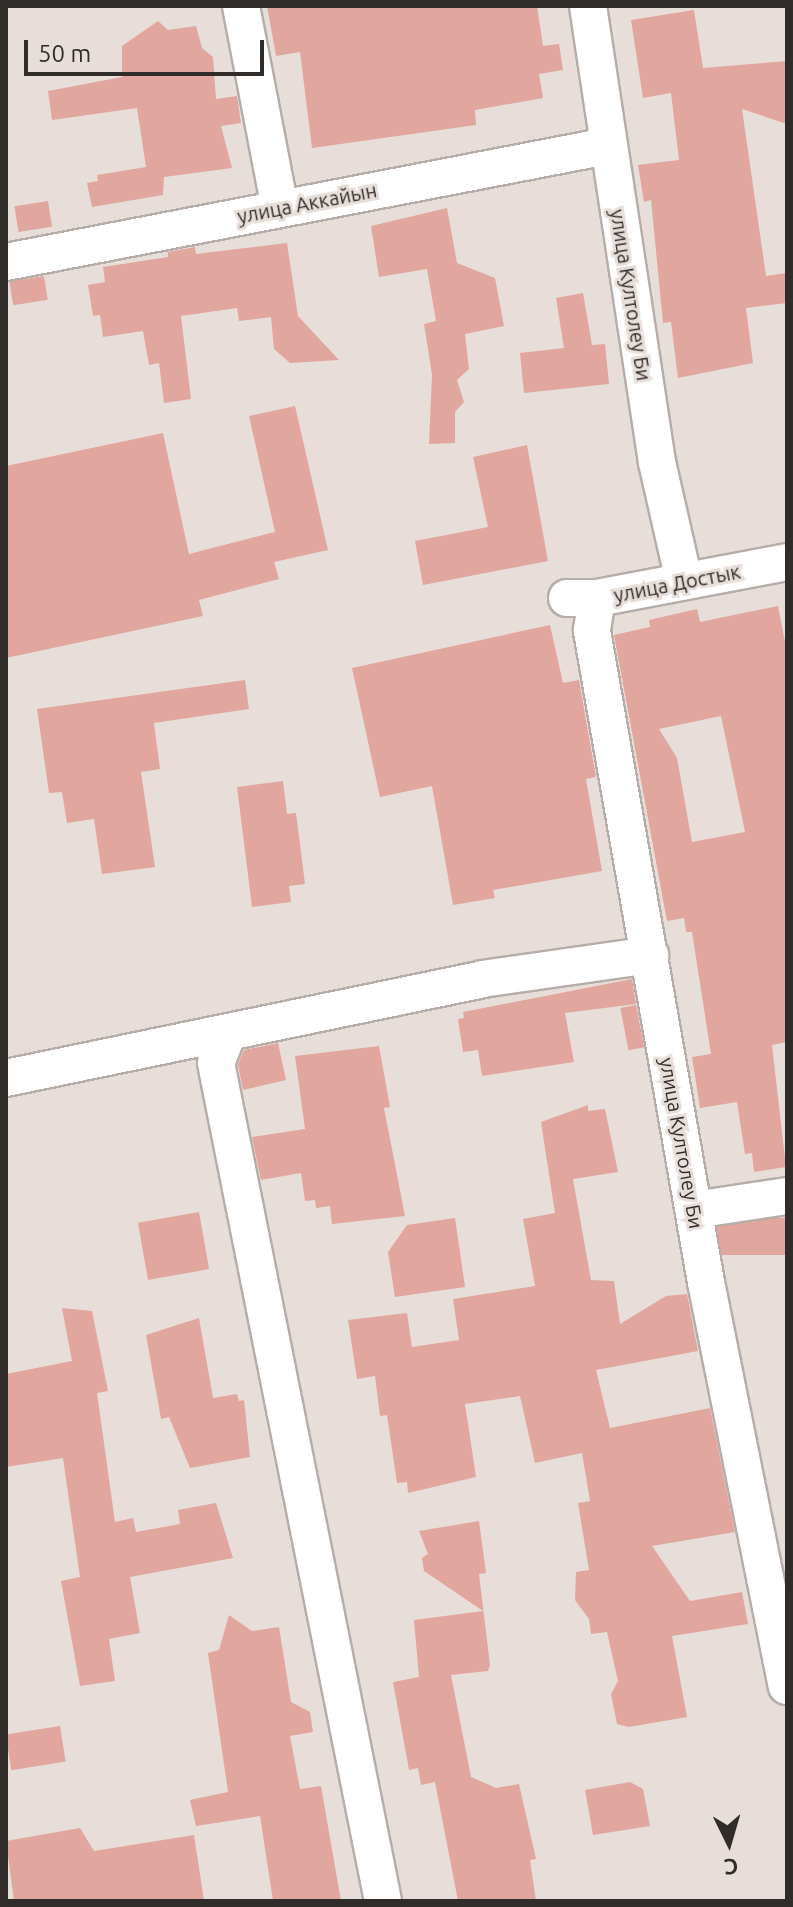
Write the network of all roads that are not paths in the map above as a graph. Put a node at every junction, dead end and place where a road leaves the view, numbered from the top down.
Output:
1 (241, 6) edge
2 (588, 6) edge
3 (607, 146) junction
4 (280, 208) junction
5 (6, 262) edge
6 (787, 562) edge
7 (684, 581) junction
8 (582, 598) joint
9 (650, 955) junction
10 (227, 1035) junction
11 (6, 1078) edge
12 (787, 1196) edge
13 (694, 1210) junction
14 (787, 1686) edge
15 (383, 1901) edge

1 - 4 street
2 - 3 street, улица Култолеу Би
3 - 4 street, улица Аккайын
3 - 7 street, улица Култолеу Би
4 - 5 street, улица Аккайын
6 - 7 street, улица Достык
7 - 8 street, улица Достык
8 - 9 street, улица Култолеу Би
9 - 10 street
9 - 13 street, улица Култолеу Би
10 - 11 street
10 - 15 street
12 - 13 street
13 - 14 street, улица Култолеу Би

